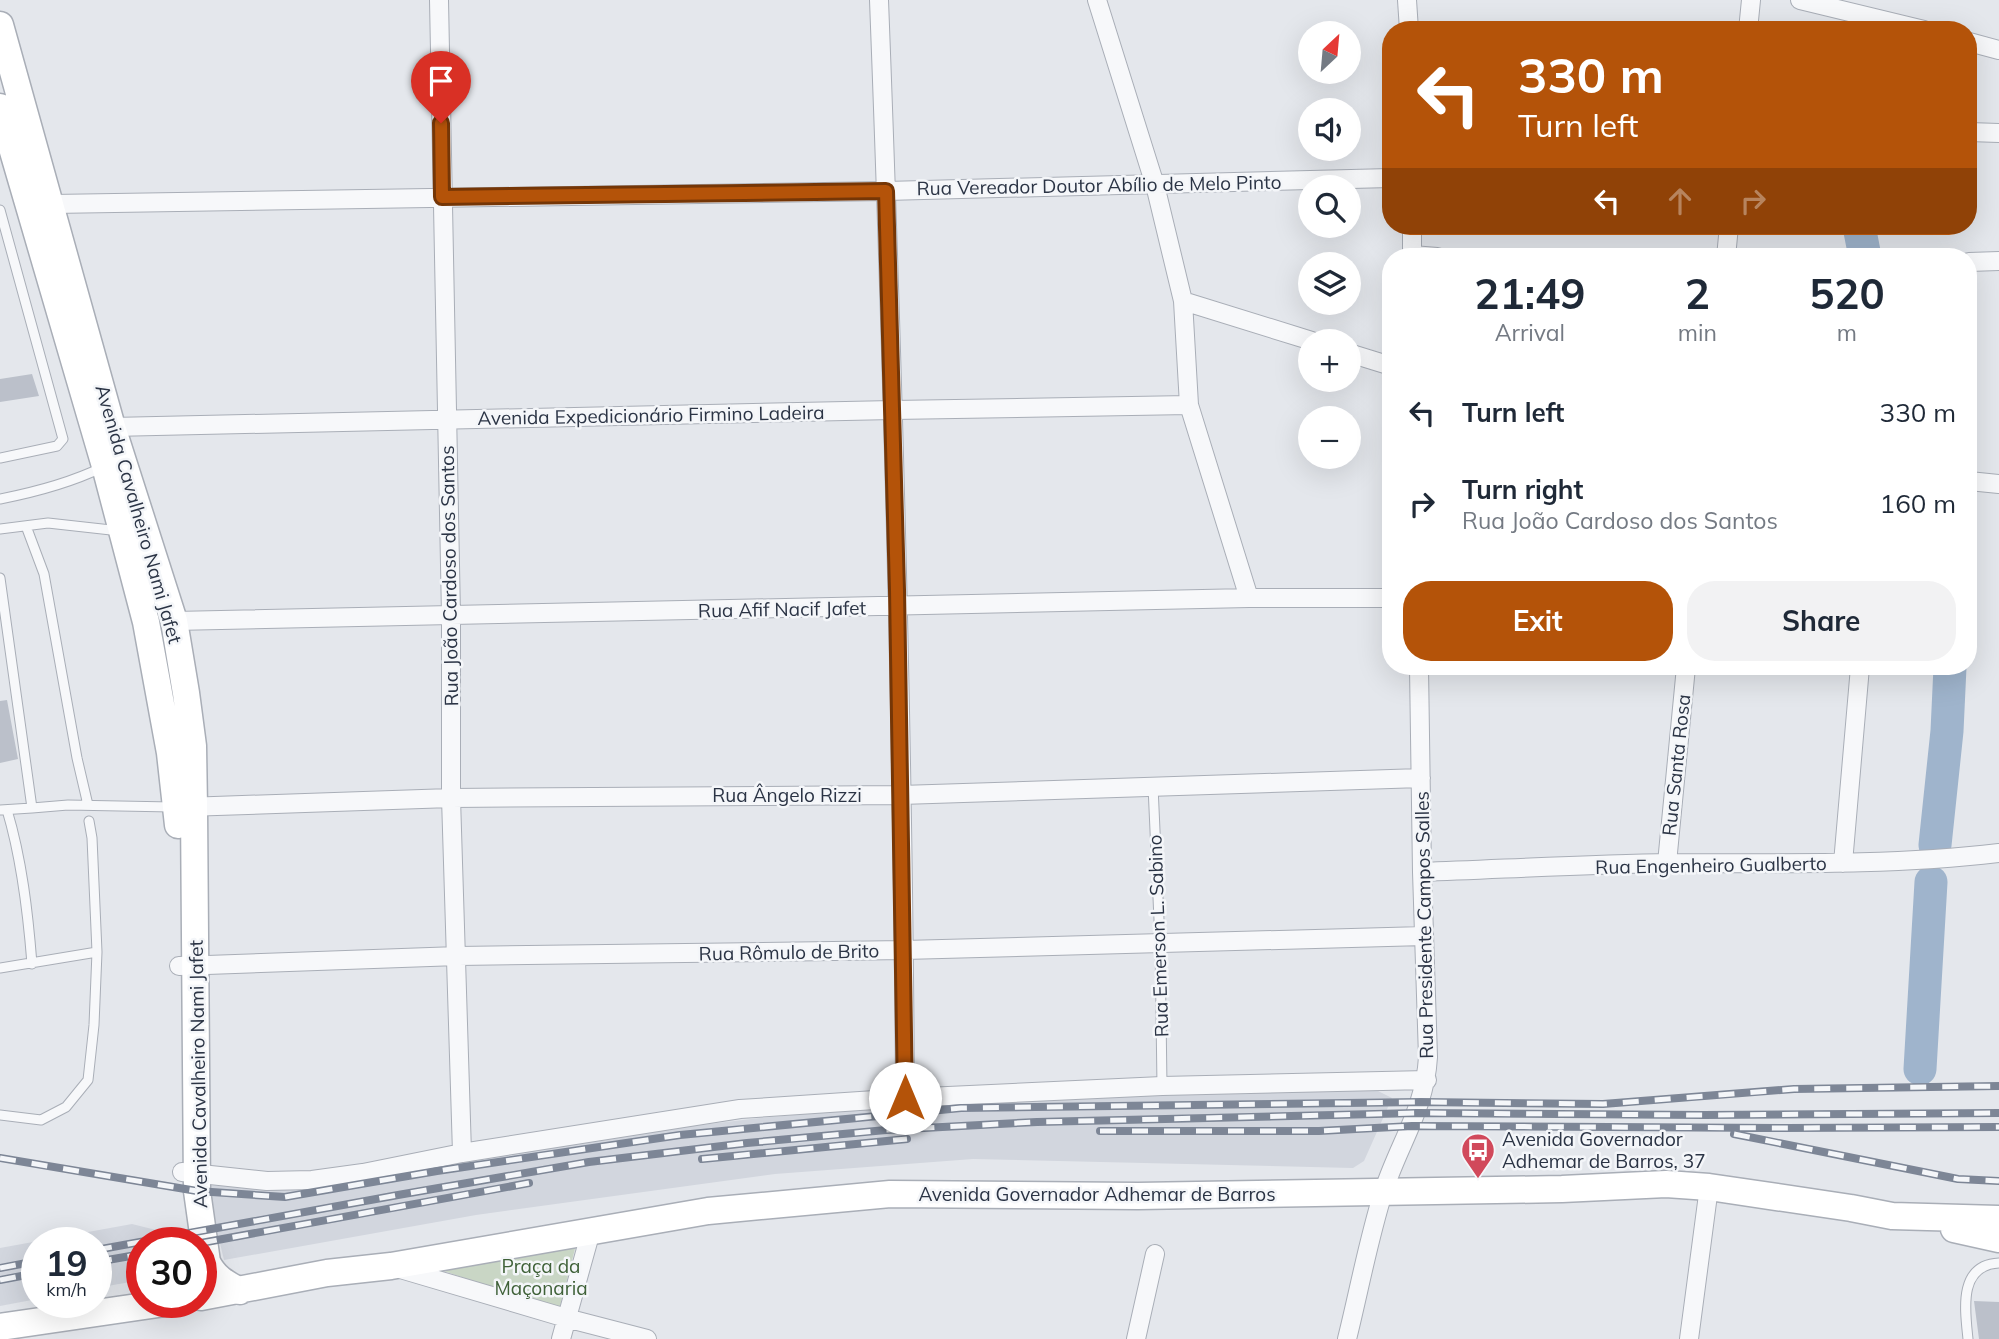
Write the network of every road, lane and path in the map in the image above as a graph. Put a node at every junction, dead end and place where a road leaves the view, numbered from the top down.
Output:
1 (439, 0) edge
2 (878, 0) edge
3 (1097, 0) edge
4 (1407, 0) edge
5 (1751, 0) edge
6 (1800, 0) edge
7 (1835, 4) edge
8 (1408, 21) edge
9 (1749, 21) edge
10 (1893, 21) edge
11 (0, 25) edge
12 (1977, 44) edge
13 (1999, 50) edge
14 (0, 107) edge
15 (1977, 132) edge
16 (1999, 133) edge
17 (1382, 178) edge
18 (1155, 185) junction
19 (886, 191) junction
20 (442, 197) junction
21 (52, 204) junction
22 (0, 209) edge
23 (1999, 261) edge
24 (1977, 262) edge
25 (1183, 301) junction
26 (1298, 337) edge
27 (1361, 357) edge
28 (1382, 363) edge
29 (1189, 405) junction
30 (893, 410) junction
31 (446, 420) junction
32 (104, 430) junction
33 (0, 458) edge
34 (105, 466) junction
35 (1977, 482) edge
36 (1999, 484) edge
37 (0, 499) edge
38 (26, 526) junction
39 (0, 529) edge
40 (122, 531) junction
41 (0, 578) edge
42 (1249, 598) junction
43 (1382, 598) edge
44 (898, 607) junction
45 (451, 616) junction
46 (174, 621) junction
47 (1419, 675) edge
48 (1685, 675) edge
49 (1859, 675) edge
50 (1421, 778) junction
51 (1153, 786) junction
52 (901, 795) junction
53 (451, 798) junction
54 (88, 805) junction
55 (186, 807) junction
56 (32, 808) junction
57 (3, 810) edge
58 (89, 821) dead end
59 (1999, 853) edge
60 (1667, 863) junction
61 (1843, 863) junction
62 (1422, 872) junction
63 (1424, 936) junction
64 (1160, 942) junction
65 (904, 950) junction
66 (97, 952) junction
67 (458, 956) junction
68 (32, 964) junction
69 (187, 967) junction
70 (0, 968) edge
71 (1427, 1080) junction
72 (1162, 1086) junction
73 (905, 1098) junction
74 (0, 1115) edge
75 (462, 1153) junction
76 (189, 1173) junction
77 (1709, 1187) junction
78 (1384, 1191) junction
79 (1908, 1217) junction
80 (1999, 1219) edge
81 (187, 1227) edge
82 (591, 1231) junction
83 (1999, 1239) edge
84 (1155, 1254) dead end
85 (1999, 1264) edge
86 (391, 1266) junction
87 (240, 1291) junction
88 (217, 1295) edge
89 (126, 1308) edge
90 (566, 1318) junction
91 (0, 1327) edge
92 (561, 1339) edge
93 (647, 1339) edge
94 (1136, 1339) edge
95 (1347, 1339) edge
96 (1689, 1339) edge
97 (1968, 1339) edge

1 - 20 street, Rua João Cardoso dos Santos
2 - 19 street
3 - 18 street
4 - 8 street
5 - 9 street
6 - 7 street
7 - 10 street
11 - 21 main road, Avenida Cavalheiro Nami Jafet
12 - 13 street
14 - 32 main road, Avenida Cavalheiro Nami Jafet
15 - 16 street
17 - 18 street, Rua Vereador Doutor Abílio de Melo Pinto
18 - 19 street, Rua Vereador Doutor Abílio de Melo Pinto
18 - 25 street
19 - 20 street, Rua Vereador Doutor Abílio de Melo Pinto
19 - 30 street
20 - 21 street, Rua Vereador Doutor Abílio de Melo Pinto
20 - 31 street, Rua João Cardoso dos Santos
21 - 32 main road, Avenida Cavalheiro Nami Jafet
22 - 33 lane
23 - 24 street
25 - 26 street
25 - 29 street
27 - 28 street
29 - 30 street, Avenida Expedicionário Firmino Ladeira
29 - 42 street
30 - 31 street, Avenida Expedicionário Firmino Ladeira
30 - 44 street
31 - 32 street, Avenida Expedicionário Firmino Ladeira
31 - 45 street, Rua João Cardoso dos Santos
32 - 34 main road, Avenida Cavalheiro Nami Jafet
32 - 46 main road, Avenida Cavalheiro Nami Jafet
34 - 37 lane
34 - 40 main road, Avenida Cavalheiro Nami Jafet
35 - 36 street
38 - 39 lane
38 - 40 lane
38 - 54 lane
40 - 55 main road, Avenida Cavalheiro Nami Jafet
41 - 56 lane
42 - 43 street, Rua Afif Nacif Jafet
42 - 44 street, Rua Afif Nacif Jafet
44 - 45 street, Rua Afif Nacif Jafet
44 - 52 street
45 - 46 street, Rua Afif Nacif Jafet
45 - 53 street, Rua João Cardoso dos Santos
46 - 55 main road, Avenida Cavalheiro Nami Jafet
47 - 50 street, Rua Presidente Campos Salles
48 - 60 street, Rua Santa Rosa
49 - 61 street
50 - 51 street, Rua Ângelo Rizzi
50 - 62 street, Rua Presidente Campos Salles
51 - 52 street, Rua Ângelo Rizzi
51 - 64 lane, Rua Emerson L. Sabino
52 - 53 street, Rua Ângelo Rizzi
52 - 65 street
53 - 55 street, Rua Ângelo Rizzi
53 - 67 street, Rua João Cardoso dos Santos
54 - 55 lane
54 - 56 lane
55 - 69 main road, Avenida Cavalheiro Nami Jafet
56 - 57 lane
57 - 68 lane
58 - 66 lane
59 - 61 street, Rua Engenheiro Gualberto
60 - 61 street, Rua Engenheiro Gualberto
60 - 62 street, Rua Engenheiro Gualberto
62 - 63 street, Rua Presidente Campos Salles
63 - 64 street, Rua Rômulo de Brito
63 - 71 street, Rua Presidente Campos Salles
64 - 65 street, Rua Rômulo de Brito
64 - 72 lane, Rua Emerson L. Sabino
65 - 67 street, Rua Rômulo de Brito
65 - 73 street
66 - 68 lane
66 - 74 lane
67 - 69 street, Rua Rômulo de Brito
67 - 75 street, Rua João Cardoso dos Santos
68 - 70 lane
69 - 76 main road, Avenida Cavalheiro Nami Jafet
71 - 72 street
71 - 78 street, Rua Presidente Campos Salles
72 - 73 street
73 - 75 street
75 - 76 street
76 - 81 main road, Avenida Cavalheiro Nami Jafet
76 - 87 main road, Avenida Cavalheiro Nami Jafet
77 - 78 main road, Avenida Governador Adhemar de Barros
77 - 79 main road, Avenida Governador Adhemar de Barros
77 - 96 street
78 - 82 main road, Avenida Governador Adhemar de Barros
78 - 95 street, Rua Presidente Campos Salles
79 - 80 main road, Avenida Governador Adhemar de Barros
79 - 83 main road
82 - 86 main road, Avenida Governador Adhemar de Barros
82 - 90 street
84 - 94 street
85 - 97 lane
86 - 87 main road, Avenida Governador Adhemar de Barros
86 - 90 street
87 - 88 main road, Avenida Governador Adhemar de Barros
89 - 91 main road
90 - 92 street
90 - 93 street

